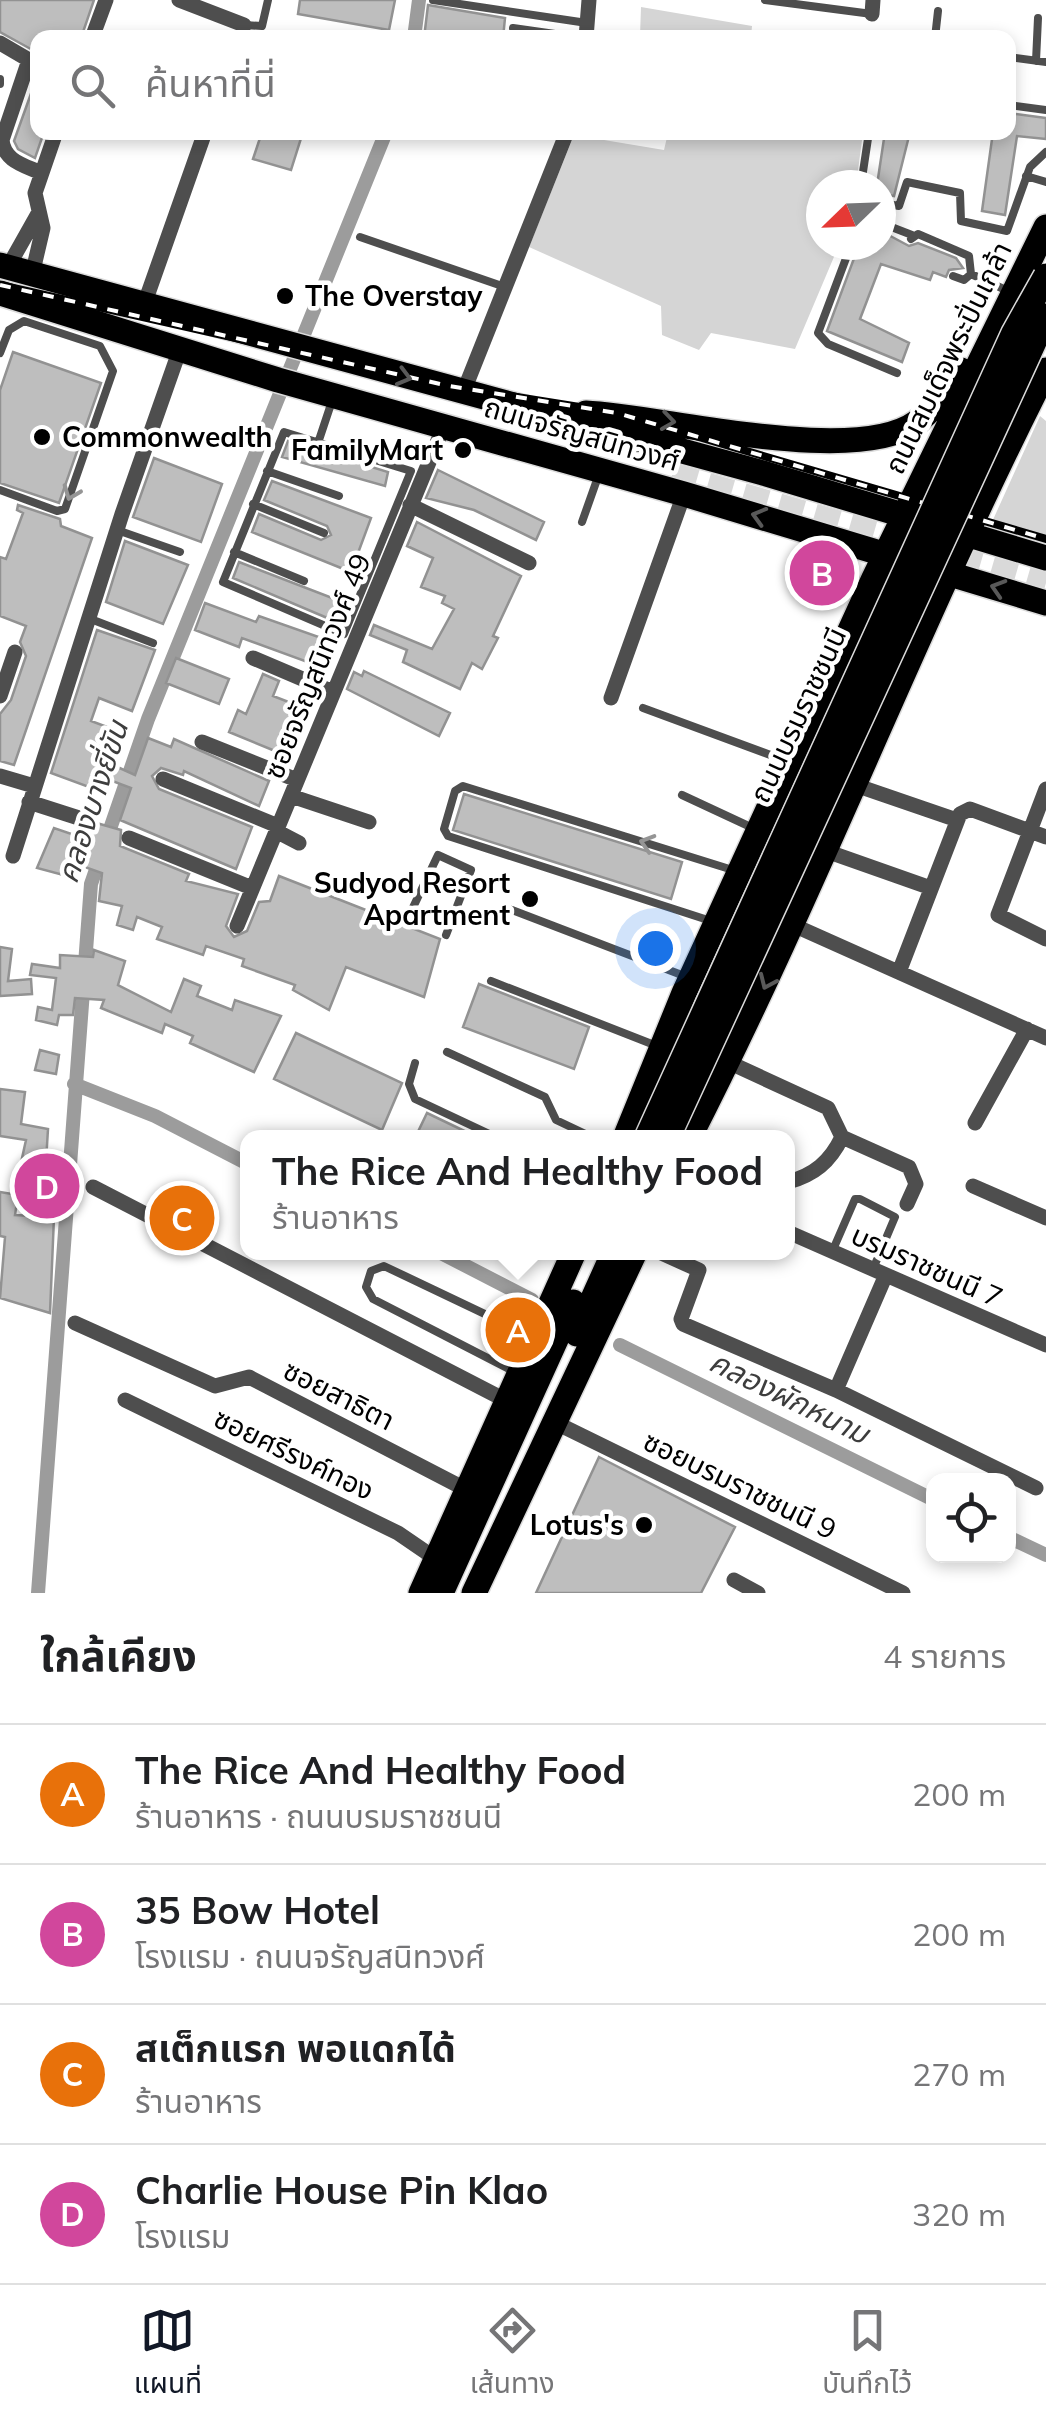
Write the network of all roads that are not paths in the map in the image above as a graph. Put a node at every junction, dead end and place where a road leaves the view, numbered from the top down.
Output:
1 (106, 0) edge
2 (179, 0) edge
3 (268, 0) edge
4 (433, 0) edge
5 (589, 0) edge
6 (765, 0) edge
7 (872, 7) edge
8 (938, 11) dead end
9 (1038, 18) dead end
10 (514, 28) dead end
11 (95, 30) edge
12 (240, 30) edge
13 (246, 30) edge
14 (550, 30) edge
15 (576, 30) edge
16 (585, 30) edge
17 (936, 30) edge
18 (0, 43) edge
19 (1016, 58) edge
20 (1041, 61) edge
21 (1016, 106) edge
22 (1046, 110) edge
23 (53, 140) edge
24 (202, 140) edge
25 (564, 140) edge
26 (868, 140) edge
27 (1046, 152) edge
28 (863, 170) edge
29 (41, 174) junction
30 (1026, 176) junction
31 (1046, 182) edge
32 (896, 205) edge
33 (40, 212) junction
34 (1046, 226) edge
35 (896, 230) edge
36 (360, 237) dead end
37 (846, 260) edge
38 (1046, 261) edge
39 (13, 269) edge
40 (971, 274) junction
41 (953, 276) dead end
42 (1046, 276) edge
43 (505, 287) junction
44 (0, 293) edge
45 (1012, 293) junction
46 (99, 294) junction
47 (144, 305) junction
48 (1046, 316) edge
49 (59, 321) junction
50 (184, 343) junction
51 (1044, 350) edge
52 (0, 353) edge
53 (976, 365) junction
54 (295, 366) junction
55 (897, 373) dead end
56 (463, 393) junction
57 (334, 394) junction
58 (1032, 398) junction
59 (536, 411) junction
60 (444, 426) junction
61 (319, 440) junction
62 (674, 448) junction
63 (600, 470) junction
64 (267, 471) junction
65 (673, 486) junction
66 (0, 490) edge
67 (339, 496) dead end
68 (254, 504) junction
69 (410, 504) junction
70 (905, 516) junction
71 (582, 522) dead end
72 (117, 530) junction
73 (324, 533) dead end
74 (969, 535) junction
75 (180, 552) dead end
76 (234, 552) junction
77 (886, 553) junction
78 (1046, 558) edge
79 (529, 563) dead end
80 (951, 574) junction
81 (304, 581) dead end
82 (1046, 603) edge
83 (860, 610) junction
84 (88, 618) junction
85 (920, 636) junction
86 (153, 643) dead end
87 (15, 652) dead end
88 (252, 658) dead end
89 (333, 692) junction
90 (823, 693) junction
91 (0, 696) edge
92 (611, 698) dead end
93 (643, 708) dead end
94 (884, 718) junction
95 (202, 742) dead end
96 (791, 762) junction
97 (0, 776) edge
98 (163, 779) dead end
99 (854, 786) junction
100 (294, 788) junction
101 (1046, 789) edge
102 (31, 794) junction
103 (682, 796) dead end
104 (82, 820) dead end
105 (957, 820) junction
106 (369, 822) dead end
107 (277, 828) junction
108 (1030, 830) junction
109 (1046, 837) edge
110 (129, 838) dead end
111 (299, 843) dead end
112 (762, 843) junction
113 (826, 852) junction
114 (12, 856) dead end
115 (740, 872) junction
116 (252, 888) junction
117 (931, 888) junction
118 (512, 910) dead end
119 (407, 920) dead end
120 (717, 923) junction
121 (793, 925) junction
122 (236, 926) dead end
123 (446, 935) dead end
124 (1046, 939) edge
125 (899, 972) junction
126 (691, 978) junction
127 (490, 982) dead end
128 (1027, 1029) junction
129 (1046, 1038) edge
130 (662, 1048) junction
131 (447, 1052) dead end
132 (728, 1062) junction
133 (415, 1063) dead end
134 (975, 1123) dead end
135 (481, 1130) edge
136 (577, 1130) edge
137 (628, 1130) edge
138 (629, 1130) edge
139 (651, 1130) edge
140 (670, 1130) edge
141 (690, 1130) edge
142 (692, 1130) edge
143 (842, 1137) junction
144 (795, 1180) edge
145 (973, 1186) dead end
146 (93, 1187) dead end
147 (908, 1204) dead end
148 (1046, 1218) edge
149 (795, 1235) edge
150 (832, 1252) junction
151 (570, 1260) edge
152 (592, 1260) edge
153 (610, 1260) edge
154 (631, 1260) edge
155 (677, 1260) edge
156 (879, 1274) junction
157 (75, 1323) dead end
158 (536, 1338) junction
159 (1046, 1345) edge
160 (519, 1374) junction
161 (836, 1390) junction
162 (125, 1400) dead end
163 (508, 1400) junction
164 (553, 1425) junction
165 (1036, 1488) dead end
166 (467, 1490) junction
167 (698, 1499) dead end
168 (436, 1559) junction
169 (734, 1580) dead end
170 (421, 1593) edge
171 (440, 1593) edge
172 (459, 1593) edge
173 (474, 1593) edge
174 (758, 1593) edge
175 (903, 1593) edge

1 - 11 street
2 - 12 street
3 - 13 lane
4 - 15 lane
5 - 16 street
6 - 7 lane
8 - 17 lane
9 - 20 lane
10 - 14 lane
18 - 29 street
19 - 20 lane
21 - 22 lane
23 - 29 street
24 - 47 street
25 - 43 street
26 - 28 lane
27 - 30 lane
29 - 33 street
30 - 31 lane
30 - 32 lane
33 - 39 street
33 - 39 street
34 - 45 main road, ถนนสมเด็จพระปิ่นเกล้า
35 - 40 lane
36 - 43 lane
37 - 55 lane
38 - 112 main road, ถนนบรมราชชนนี, bridge
39 - 46 main road, ถนนจรัญสนิทวงศ์
40 - 41 lane
40 - 45 lane
42 - 139 main road, bridge
43 - 56 street
44 - 49 main road, ถนนจรัญสนิทวงศ์
45 - 53 main road, ถนนสมเด็จพระปิ่นเกล้า
59 -> 45 main road
46 - 47 main road, ถนนจรัญสนิทวงศ์
46 - 50 main road, ถนนจรัญสนิทวงศ์
47 - 54 main road, ถนนจรัญสนิทวงศ์
48 - 140 main road, bridge
49 - 50 main road, ถนนจรัญสนิทวงศ์
49 - 52 lane
49 -> 66 lane
50 - 54 main road, ถนนจรัญสนิทวงศ์
50 - 72 street
51 - 58 main road
51 - 141 main road, bridge
53 - 58 main road
53 - 70 main road, ถนนสมเด็จพระปิ่นเกล้า
54 -> 56 main road, ถนนจรัญสนิทวงศ์
54 - 57 main road, ถนนจรัญสนิทวงศ์
54 - 65 main road, ถนนจรัญสนิทวงศ์
56 - 59 main road, ถนนจรัญสนิทวงศ์
57 - 60 main road, ถนนจรัญสนิทวงศ์
57 - 61 lane
58 - 74 main road
59 - 62 main road, ถนนจรัญสนิทวงศ์
60 - 63 main road, ถนนจรัญสนิทวงศ์
60 - 69 street, ซอยจรัญสนิทวงศ์ 49
61 - 64 lane
61 - 76 lane
62 - 65 main road
62 - 70 main road, ถนนจรัญสนิทวงศ์
63 - 65 main road, ถนนจรัญสนิทวงศ์
63 - 71 lane
64 - 67 lane
64 - 68 lane
77 -> 65 main road, ถนนจรัญสนิทวงศ์
65 - 92 street
68 - 73 lane
68 - 76 lane
69 - 79 street
69 - 89 street, ซอยจรัญสนิทวงศ์ 49
70 - 74 main road, ถนนจรัญสนิทวงศ์
70 - 77 main road, ถนนบรมราชชนนี
72 - 75 lane
72 - 84 street
74 - 78 main road, ถนนจรัญสนิทวงศ์
74 - 80 main road
76 - 81 lane
77 - 80 main road, ถนนจรัญสนิทวงศ์
77 - 83 main road, ถนนบรมราชชนนี
82 -> 80 main road, ถนนจรัญสนิทวงศ์
80 - 85 main road
83 - 85 main road
83 - 90 main road, ถนนบรมราชชนนี
84 - 86 lane
84 - 102 street
85 - 94 main road
87 - 91 street
88 - 89 street
89 - 100 street, ซอยจรัญสนิทวงศ์ 49
90 - 94 main road
90 - 96 main road, ถนนบรมราชชนนี
93 - 96 lane
94 - 99 main road
95 - 100 street
96 - 112 main road, ถนนบรมราชชนนี
97 - 102 street
98 - 107 street
99 - 105 street
99 - 113 main road
100 - 106 street
100 - 107 street, ซอยจรัญสนิทวงศ์ 49
101 - 108 street
102 - 104 street
102 - 114 street
103 - 112 lane
105 - 108 street
105 - 117 street
107 - 111 street
107 - 116 street, ซอยจรัญสนิทวงศ์ 49
108 - 109 street
108 - 124 street
110 - 116 street
112 - 115 main road, ถนนบรมราชชนนี
112 - 138 main road, ถนนบรมราชชนนี
113 - 117 street
113 - 121 main road
115 - 120 main road, ถนนบรมราชชนนี
115 -> 120 lane
116 - 122 street, ซอยจรัญสนิทวงศ์ 49
117 - 125 street
118 - 126 lane
119 - 123 lane
120 - 126 main road, ถนนบรมราชชนนี
121 - 125 street
121 -> 132 main road
125 - 128 street
126 - 130 main road, ถนนบรมราชชนนี
127 - 130 lane
128 - 129 street
128 - 134 street
130 - 137 main road, ถนนบรมราชชนนี
131 - 136 lane
132 - 142 main road
132 - 143 street
133 - 135 lane
143 - 144 street
143 - 147 street
145 - 148 street
146 - 163 street
149 - 150 street, บรมราชชนนี 7
150 - 156 street, บรมราชชนนี 7
150 - 156 lane
151 - 158 main road
152 - 171 main road
153 - 172 main road
154 - 164 main road
155 - 161 street
156 - 159 street, บรมราชชนนี 7
156 - 161 street
157 - 166 street, ซอยสาธิตา
158 - 160 main road
158 - 160 lane
160 - 163 main road
161 - 165 street
162 - 168 street, ซอยศรีรงค์ทอง
163 - 166 main road
164 - 167 lane
164 - 173 main road
164 - 175 street, ซอยบรมราชชนนี 9
166 - 168 main road
168 - 170 main road
169 - 174 street

